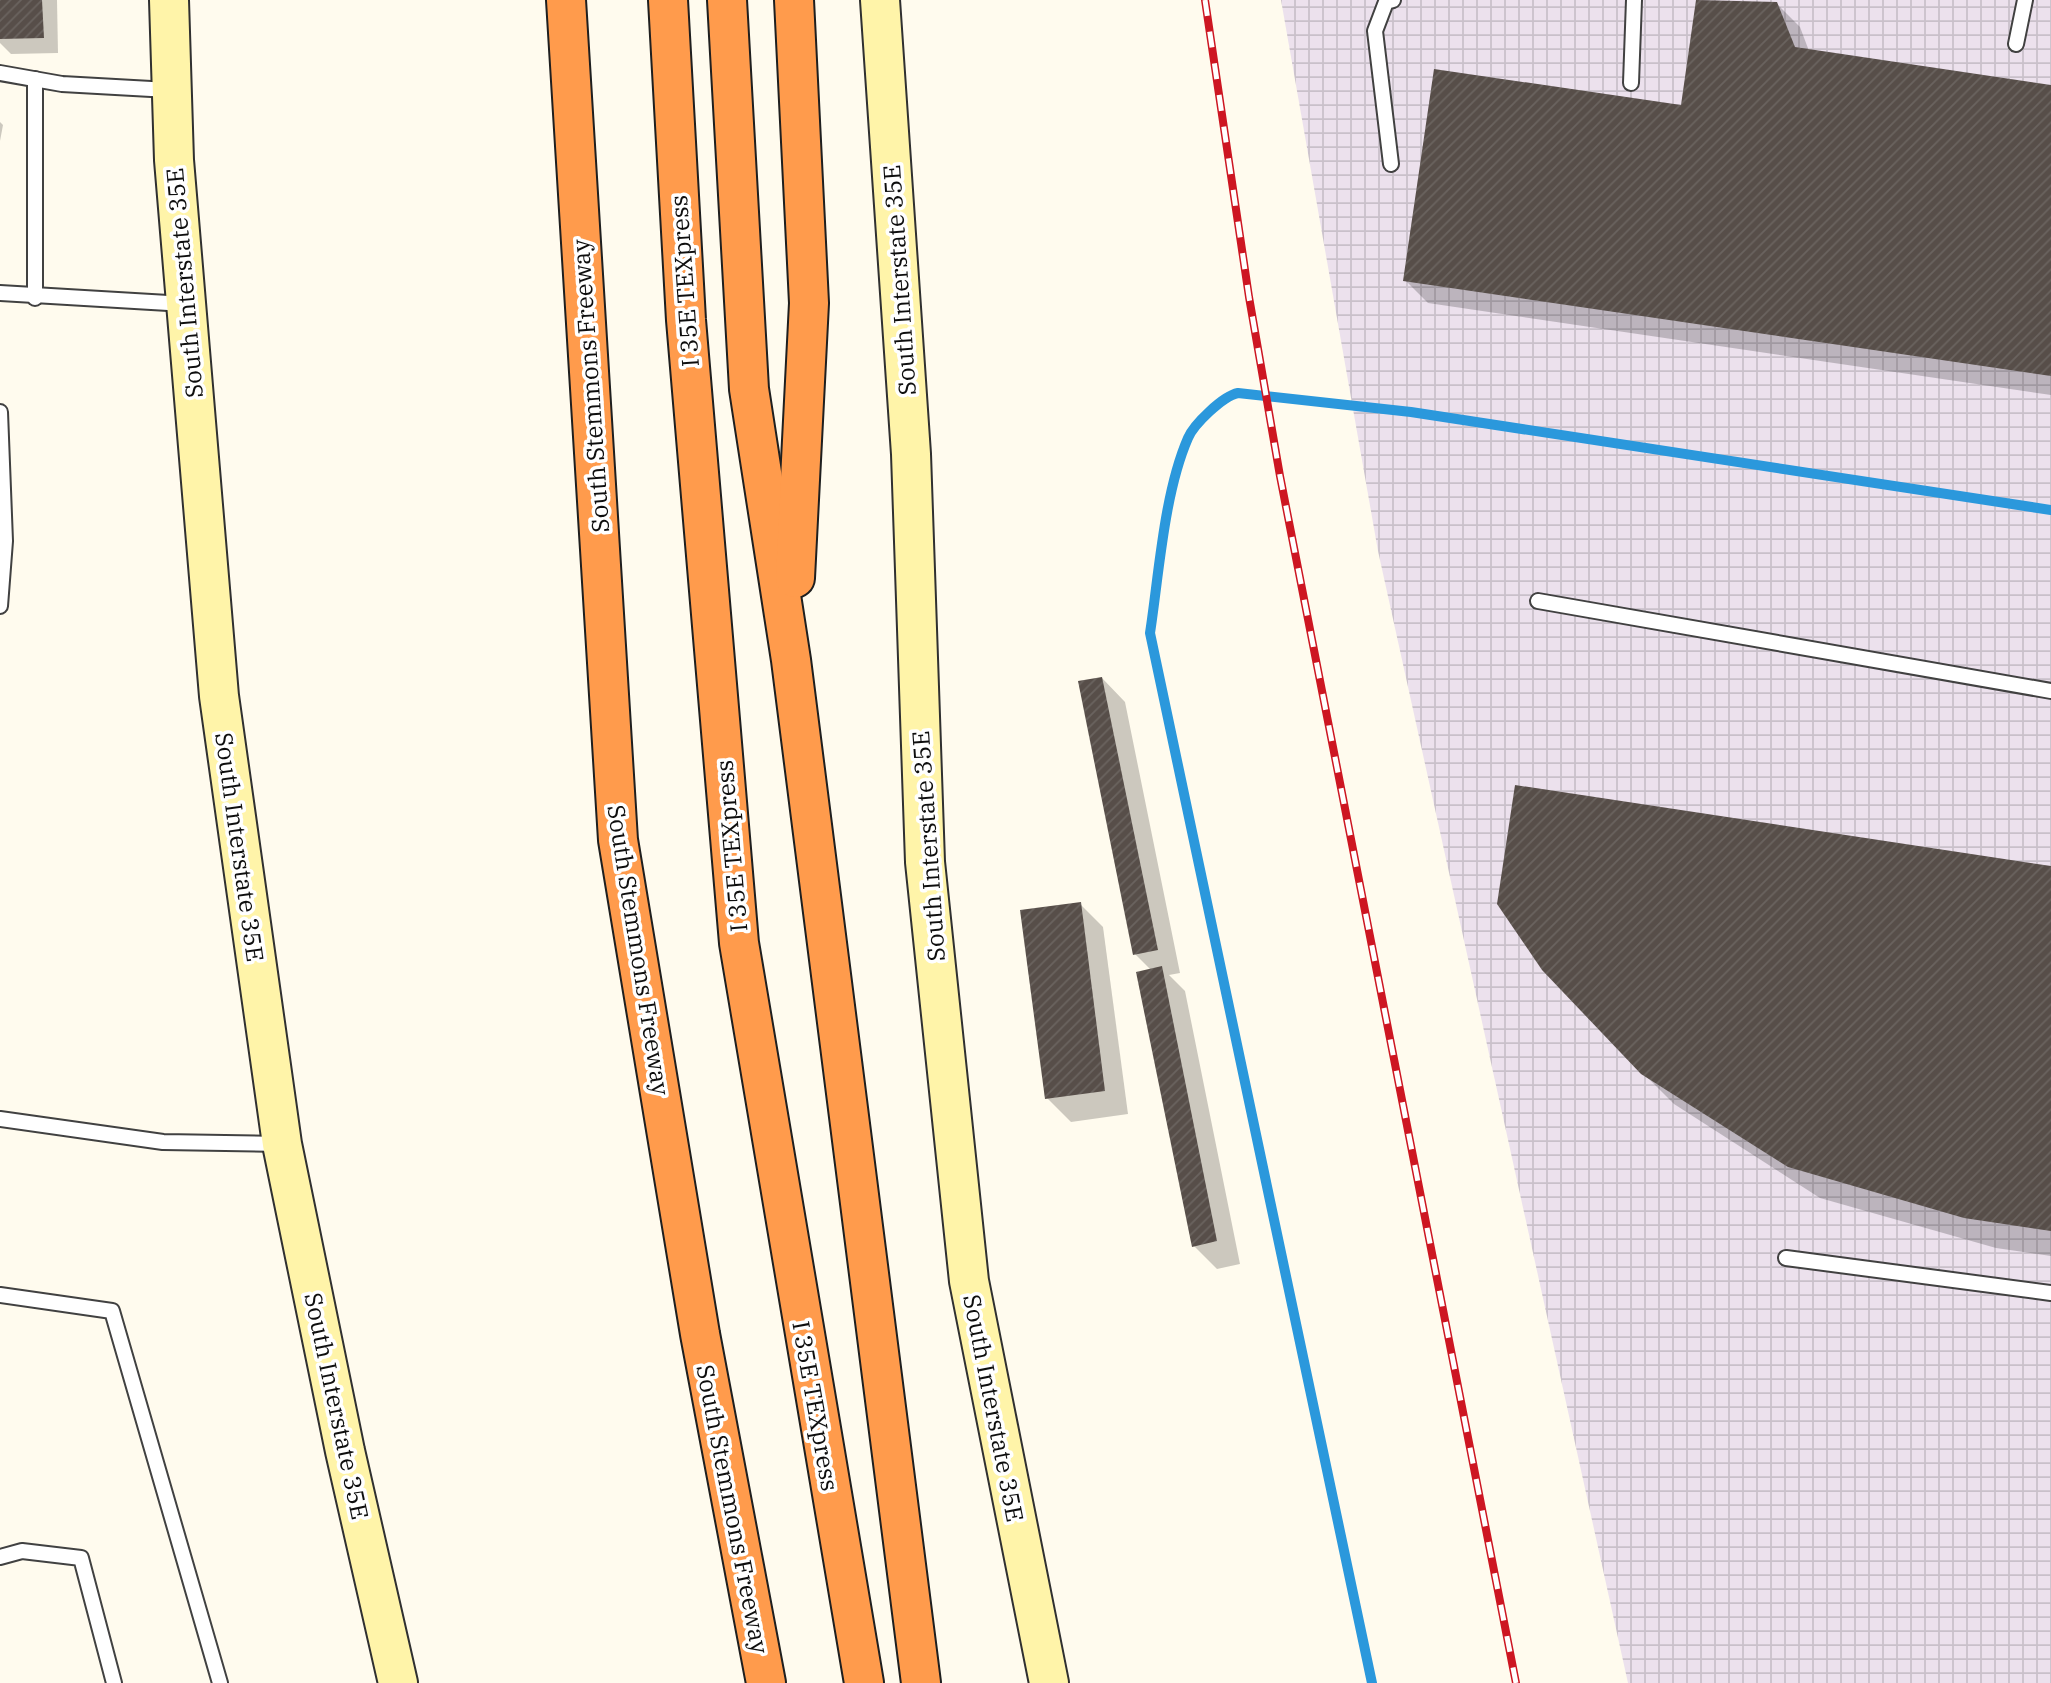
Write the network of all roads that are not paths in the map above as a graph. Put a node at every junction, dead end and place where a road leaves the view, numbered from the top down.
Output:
1 (169, 0) edge
2 (566, 0) edge
3 (668, 0) edge
4 (727, 0) edge
5 (794, 0) edge
6 (880, 0) edge
7 (1393, 0) edge
8 (1634, 0) edge
9 (2025, 0) edge
10 (2016, 44) dead end
11 (0, 73) edge
12 (35, 79) junction
13 (1631, 83) dead end
14 (174, 90) junction
15 (1391, 164) dead end
16 (0, 293) edge
17 (35, 298) junction
18 (186, 304) junction
19 (0, 412) edge
20 (1538, 601) dead end
21 (0, 606) edge
22 (791, 660) junction
23 (2051, 691) edge
24 (0, 1119) edge
25 (282, 1144) junction
26 (1786, 1258) dead end
27 (2051, 1293) edge
28 (0, 1295) edge
29 (0, 1557) edge
30 (114, 1683) edge
31 (220, 1683) edge
32 (398, 1683) edge
33 (766, 1683) edge
34 (864, 1683) edge
35 (921, 1683) edge
36 (1049, 1683) edge

1 - 14 main road, South Interstate 35E
2 - 33 highway, South Stemmons Freeway
3 - 34 highway, I 35E TEXpress
4 - 22 highway
5 - 22 highway
6 - 36 main road, South Interstate 35E
7 - 15 lane
8 - 13 lane
9 - 10 lane
11 - 12 lane
12 - 14 lane
12 - 17 lane
14 - 18 main road, South Interstate 35E
16 - 17 lane
17 - 18 lane
18 - 25 main road, South Interstate 35E
19 - 21 lane
20 - 23 lane
22 - 35 highway
24 - 25 lane
25 - 32 main road, South Interstate 35E
26 - 27 lane
28 - 31 lane
29 - 30 lane

